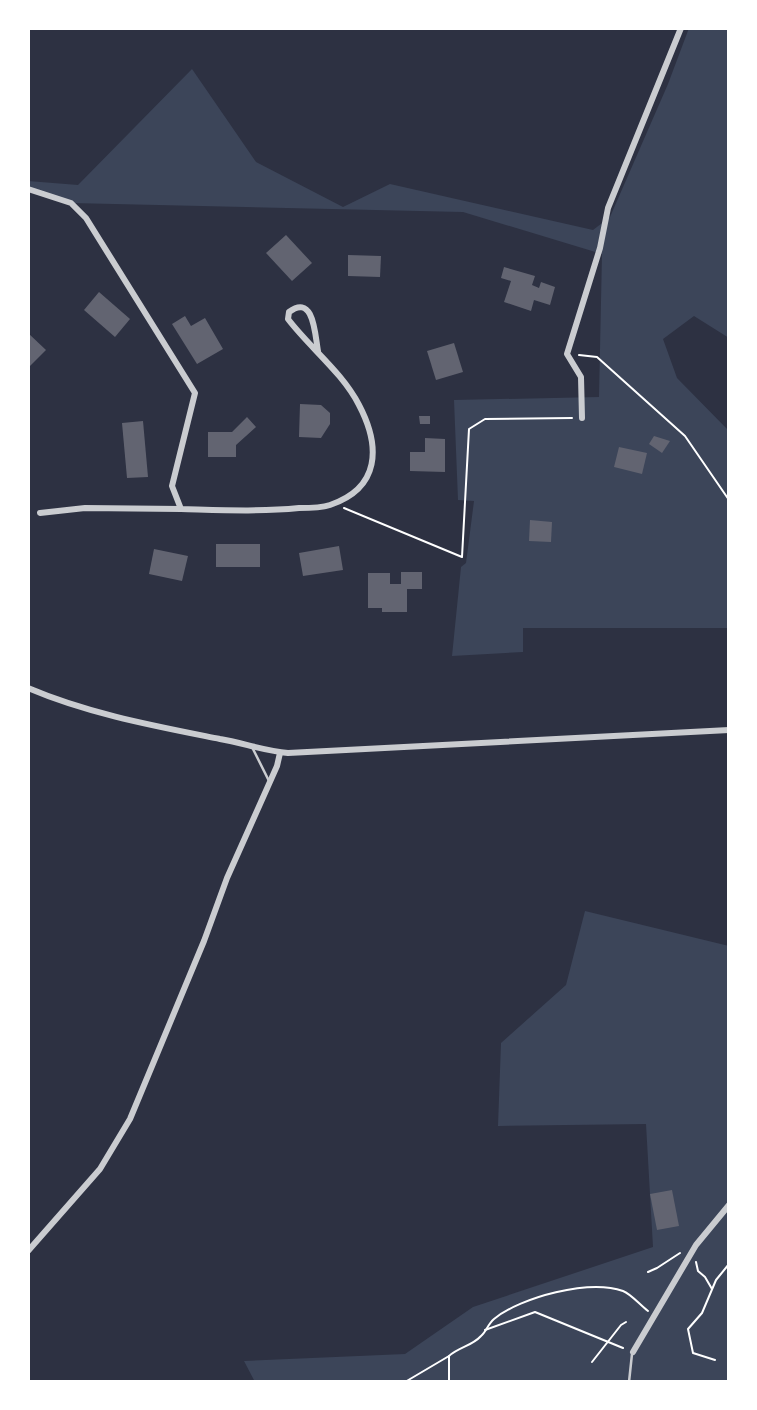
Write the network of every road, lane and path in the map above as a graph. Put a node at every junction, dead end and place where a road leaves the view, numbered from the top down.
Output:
1 (681, 28) edge
2 (28, 189) edge
3 (318, 351) junction
4 (568, 354) junction
5 (582, 418) joint
6 (729, 500) edge
7 (334, 503) junction
8 (181, 509) junction
9 (40, 513) dead end
10 (28, 688) edge
11 (729, 730) edge
12 (253, 747) junction
13 (280, 752) junction
14 (269, 781) junction
15 (729, 1205) edge
16 (697, 1243) junction
17 (28, 1251) edge
18 (691, 1253) junction
19 (729, 1264) edge
20 (648, 1272) dead end
21 (712, 1289) junction
22 (653, 1316) junction
23 (626, 1322) dead end
24 (484, 1331) junction
25 (609, 1342) junction
26 (633, 1352) junction
27 (449, 1356) junction
28 (715, 1360) dead end
29 (592, 1362) dead end
30 (405, 1382) edge
31 (449, 1382) edge
32 (629, 1382) edge

1 - 4 street
2 - 8 street
3 - 3 street
3 - 7 street
4 - 5 street
4 - 6 path
5 - 7 path
7 - 8 street
8 - 9 street
10 - 12 street
11 - 13 street
12 - 13 street
12 - 14 lane
13 - 14 street
14 - 17 street
15 - 16 street
16 - 18 street
16 - 21 path
18 - 20 path
18 - 22 street
19 - 21 path
21 - 28 path
22 - 24 path
22 - 26 street
23 - 25 path
24 - 25 path
24 - 27 path
25 - 26 path
25 - 29 path
26 - 32 lane
27 - 30 path
27 - 31 path

